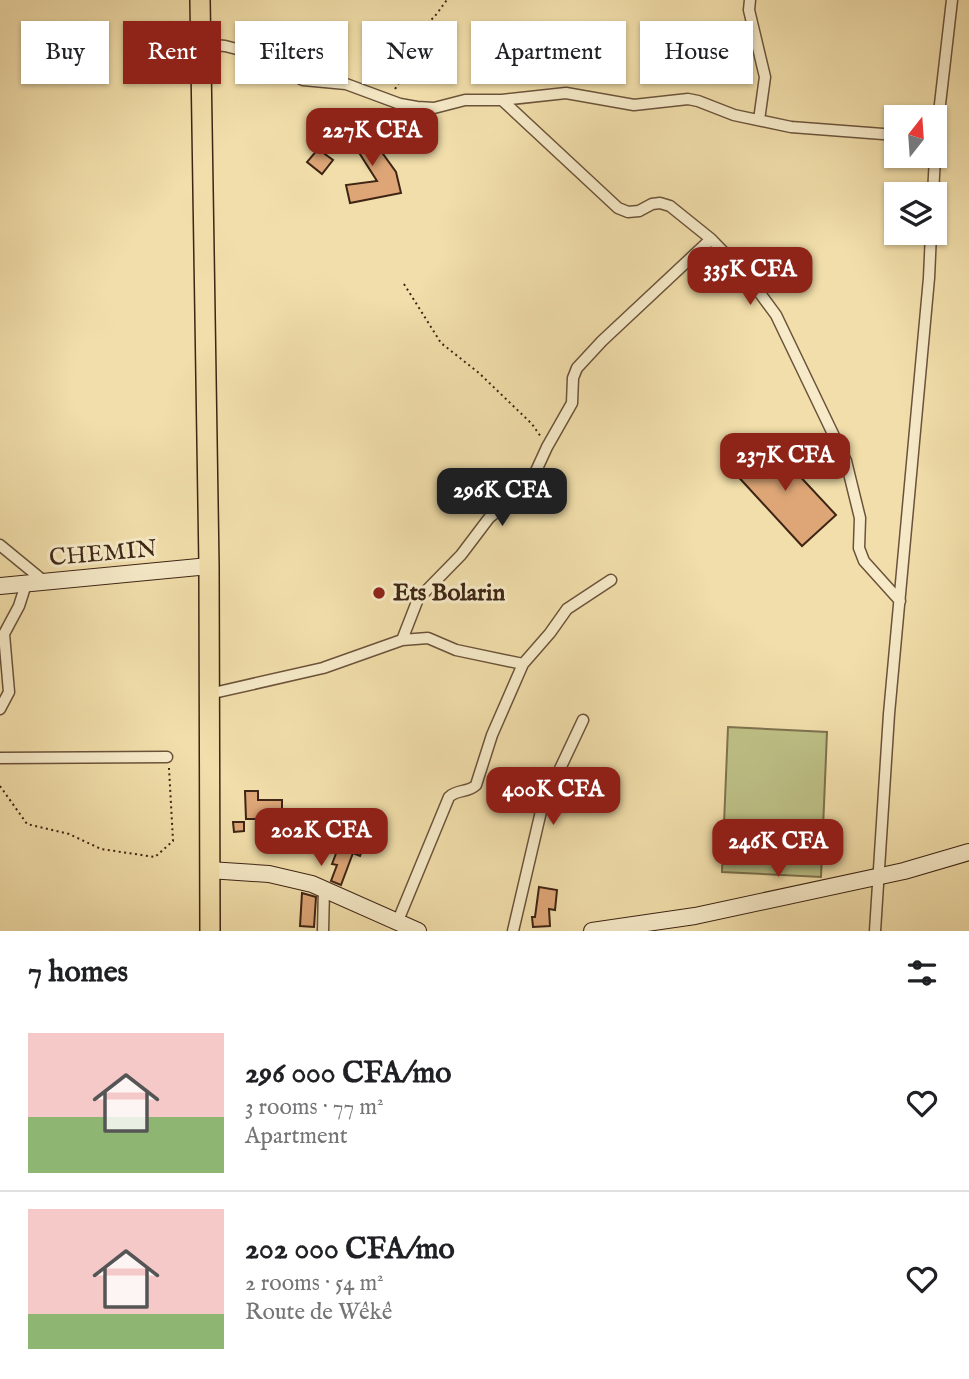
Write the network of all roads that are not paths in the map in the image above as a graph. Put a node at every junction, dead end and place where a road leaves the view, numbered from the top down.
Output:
1 (200, 0) edge
2 (750, 0) edge
3 (952, 0) edge
4 (201, 21) edge
5 (221, 46) edge
6 (203, 84) edge
7 (502, 100) junction
8 (939, 105) edge
9 (760, 120) junction
10 (884, 134) edge
11 (711, 239) junction
12 (930, 245) edge
13 (0, 545) edge
14 (209, 566) junction
15 (611, 580) dead end
16 (45, 582) junction
17 (26, 584) junction
18 (0, 586) edge
19 (900, 601) junction
20 (402, 639) junction
21 (523, 664) junction
22 (209, 694) junction
23 (0, 709) edge
24 (583, 720) dead end
25 (167, 757) road end
26 (0, 758) edge
27 (969, 852) edge
28 (209, 870) junction
29 (880, 876) junction
30 (324, 889) junction
31 (409, 928) edge
32 (210, 931) edge
33 (323, 931) edge
34 (513, 931) edge
35 (593, 931) edge
36 (875, 931) edge

1 - 4 highway
2 - 9 street
3 - 8 street
5 - 7 street
6 - 14 highway
7 - 9 street
7 - 11 street
9 - 10 street
11 - 19 street
11 - 20 street
12 - 19 street
13 - 16 street
14 - 16 street, CHEMIN
14 - 22 highway
15 - 21 street
16 - 17 street, CHEMIN
17 - 18 street, CHEMIN
17 - 23 street
19 - 29 street
20 - 21 street
20 - 22 street
21 - 31 street
22 - 28 highway
24 - 34 street
25 - 26 street
27 - 29 street
28 - 30 street
28 - 32 highway
29 - 35 street
29 - 36 street
30 - 31 street
30 - 33 street

